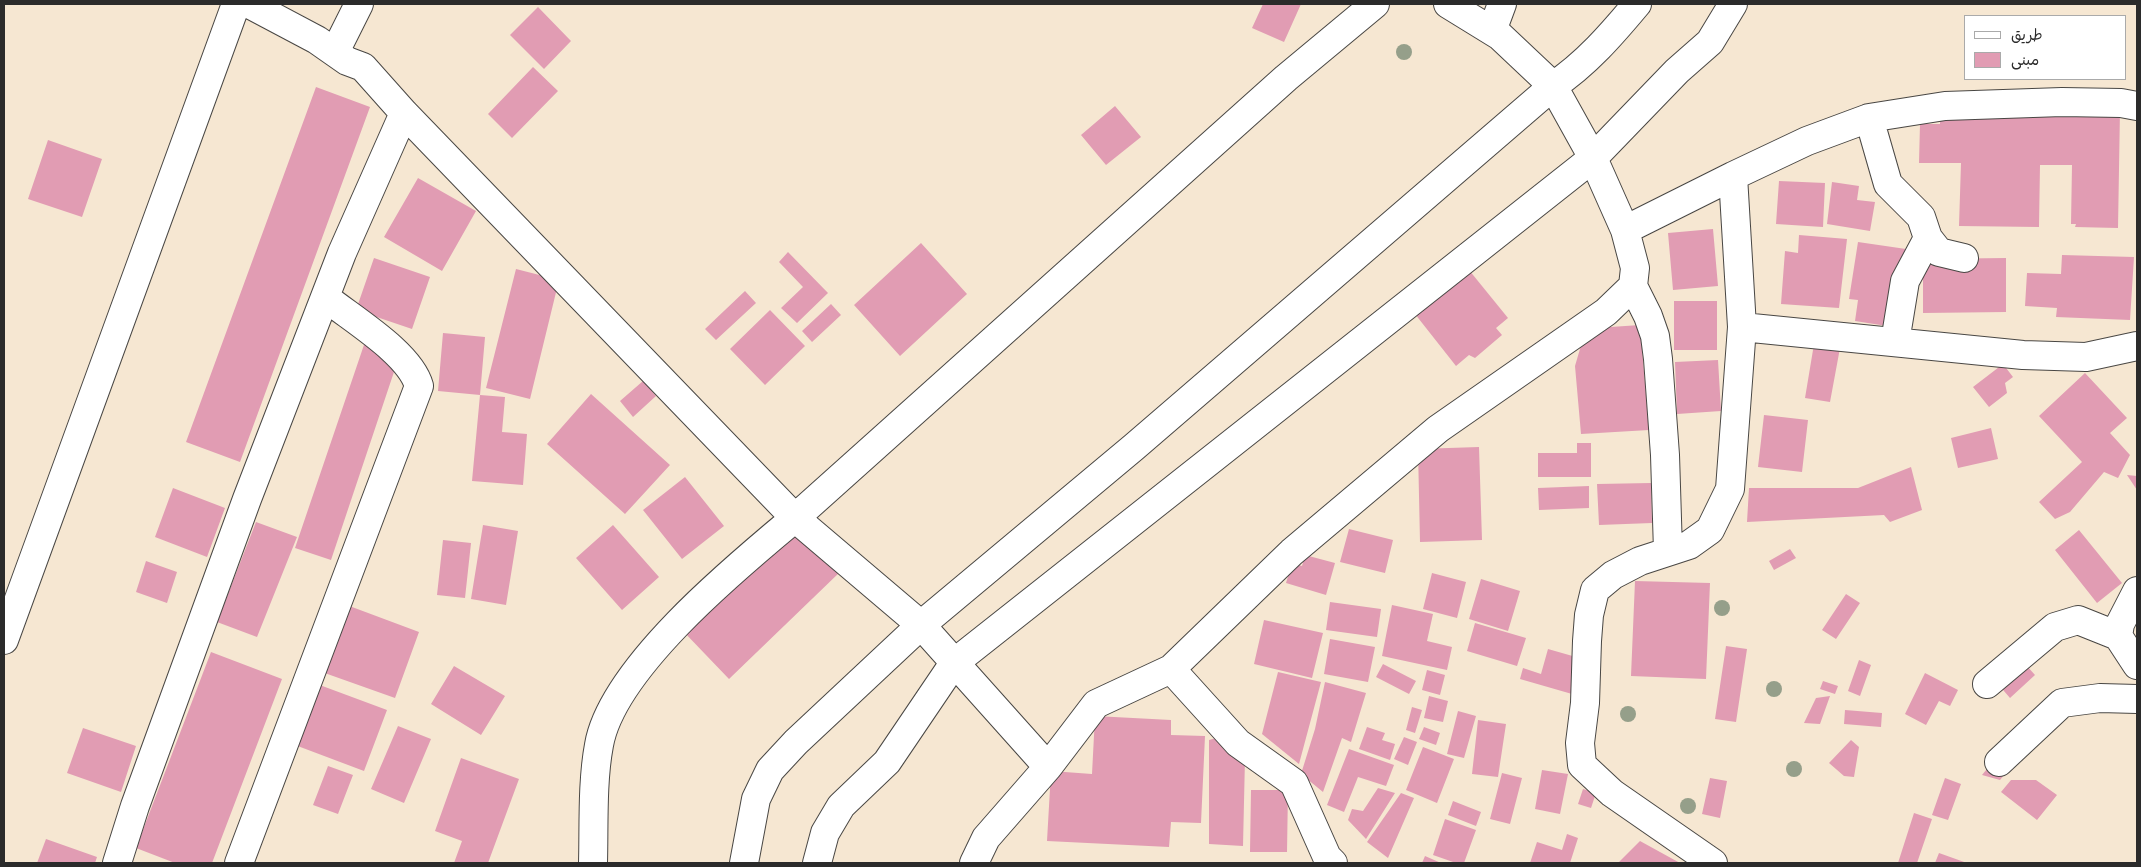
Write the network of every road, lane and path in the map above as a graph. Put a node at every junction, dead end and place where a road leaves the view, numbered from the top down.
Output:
1 (236, 4) edge
2 (249, 4) edge
3 (359, 4) edge
4 (1375, 4) edge
5 (1448, 4) edge
6 (1502, 4) edge
7 (1637, 4) edge
8 (1733, 4) edge
9 (1492, 31) junction
10 (335, 52) junction
11 (1553, 86) junction
12 (2137, 106) edge
13 (404, 113) junction
14 (1869, 118) junction
15 (1593, 158) junction
16 (1733, 176) junction
17 (1625, 230) junction
18 (1928, 238) junction
19 (1964, 258) dead end
20 (1633, 286) junction
21 (325, 297) junction
22 (1742, 327) junction
23 (1895, 342) junction
24 (2137, 346) edge
25 (795, 518) junction
26 (1668, 551) junction
27 (2137, 591) edge
28 (921, 625) junction
29 (2118, 636) junction
30 (4, 640) edge
31 (954, 663) junction
32 (2137, 665) edge
33 (1170, 669) junction
34 (1987, 684) dead end
35 (2137, 699) edge
36 (1999, 762) dead end
37 (1048, 767) junction
38 (1324, 861) edge
39 (117, 863) edge
40 (239, 863) edge
41 (593, 863) edge
42 (744, 863) edge
43 (817, 863) edge
44 (974, 863) edge
45 (1713, 863) edge

1 - 30 street
2 - 10 street
3 - 10 street
4 - 25 street
5 - 9 street
6 - 9 street
7 - 11 street
8 - 15 street
9 - 11 street
10 - 13 street
11 - 15 street
11 - 28 street
12 - 14 street
13 - 21 street
13 - 25 street
14 - 16 street
14 - 18 street
15 - 17 street
15 - 31 street
16 - 17 street
16 - 22 street
17 - 20 street
18 - 19 street
18 - 23 street
20 - 26 street
20 - 33 street
21 - 39 street
21 - 40 street
22 - 23 street
22 - 26 street
23 - 24 street
25 - 28 street
25 - 41 street
26 - 45 street
27 - 29 street
28 - 31 street
28 - 42 street
29 - 32 street
29 - 34 street
31 - 37 street
31 - 43 street
33 - 37 street
33 - 38 street
35 - 36 street
37 - 44 street

